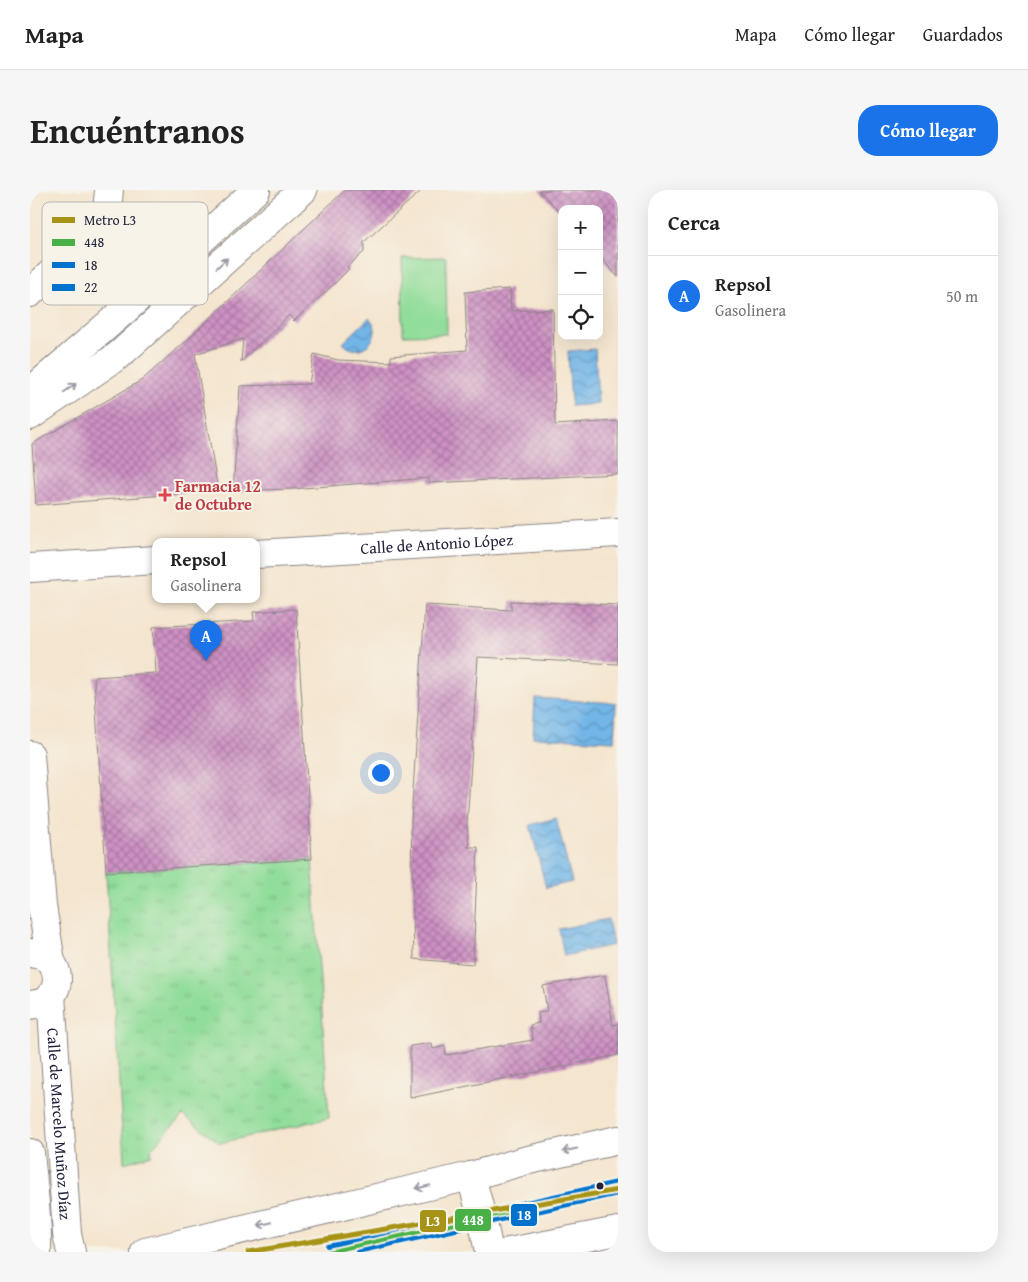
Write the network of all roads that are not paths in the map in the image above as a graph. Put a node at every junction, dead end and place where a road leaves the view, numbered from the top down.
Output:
1 (256, 190) edge
2 (303, 190) edge
3 (208, 234) edge
4 (208, 275) edge
5 (42, 281) edge
6 (30, 292) edge
7 (130, 305) edge
8 (174, 305) edge
9 (30, 392) edge
10 (30, 416) edge
11 (618, 533) edge
12 (260, 554) edge
13 (152, 560) edge
14 (30, 568) edge
15 (30, 755) edge
16 (40, 957) edge
17 (41, 1000) edge
18 (618, 1140) edge
19 (30, 1153) edge
20 (471, 1176) junction
21 (618, 1231) edge
22 (37, 1252) edge
23 (71, 1252) edge
24 (145, 1252) edge
25 (489, 1252) edge
26 (509, 1252) edge

1 - 3 street
4 -> 2 street
5 - 6 street
7 - 9 street
10 -> 8 street
11 - 12 street, Calle de Antonio López
13 - 14 street
15 - 16 street, Calle de Marcelo Muñoz Díaz
16 - 17 street, Calle de Marcelo Muñoz Díaz
17 - 23 street, Calle de Marcelo Muñoz Díaz
18 -> 20 street
19 - 22 street, Calle de Marcelo Muñoz Díaz
20 -> 24 street
20 - 25 street
21 - 26 street

